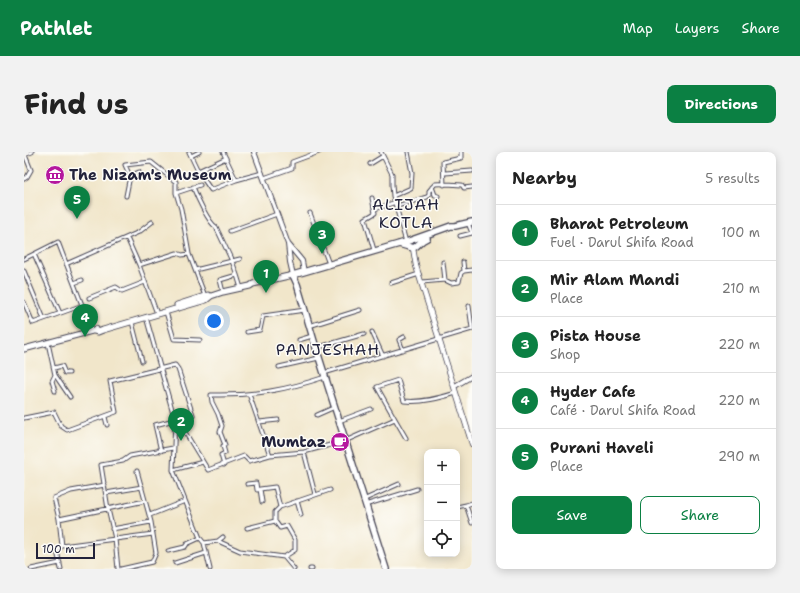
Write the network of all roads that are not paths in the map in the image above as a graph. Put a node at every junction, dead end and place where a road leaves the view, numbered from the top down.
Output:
1 (32, 152) edge
2 (199, 152) edge
3 (223, 152) edge
4 (254, 152) edge
5 (319, 152) edge
6 (381, 152) edge
7 (408, 152) edge
8 (461, 152) edge
9 (190, 154) edge
10 (25, 155) edge
11 (383, 156) junction
12 (226, 158) junction
13 (370, 164) dead end
14 (198, 171) junction
15 (139, 172) dead end
16 (472, 172) edge
17 (262, 173) junction
18 (445, 173) junction
19 (130, 176) junction
20 (264, 178) junction
21 (24, 179) edge
22 (236, 180) junction
23 (200, 185) dead end
24 (444, 185) junction
25 (193, 187) junction
26 (472, 187) edge
27 (432, 188) junction
28 (176, 193) junction
29 (126, 196) dead end
30 (394, 196) junction
31 (438, 196) dead end
32 (372, 198) dead end
33 (396, 204) junction
34 (375, 209) junction
35 (310, 213) dead end
36 (277, 214) junction
37 (152, 222) dead end
38 (470, 222) edge
39 (455, 226) junction
40 (230, 231) dead end
41 (472, 233) edge
42 (460, 236) dead end
43 (127, 238) junction
44 (288, 244) junction
45 (409, 245) junction
46 (374, 250) junction
47 (34, 254) junction
48 (189, 254) junction
49 (24, 259) edge
50 (240, 259) dead end
51 (232, 261) junction
52 (443, 262) dead end
53 (463, 262) dead end
54 (66, 264) junction
55 (329, 264) junction
56 (139, 265) junction
57 (194, 270) junction
58 (472, 270) edge
59 (24, 271) edge
60 (464, 271) junction
61 (304, 272) junction
62 (419, 274) junction
63 (237, 275) junction
64 (291, 276) junction
65 (82, 280) dead end
66 (445, 280) junction
67 (145, 282) junction
68 (422, 282) junction
69 (74, 283) junction
70 (391, 283) dead end
71 (297, 284) junction
72 (241, 288) junction
73 (223, 292) junction
74 (207, 297) junction
75 (89, 298) dead end
76 (24, 302) edge
77 (83, 305) junction
78 (469, 306) dead end
79 (305, 310) junction
80 (360, 310) dead end
81 (156, 311) junction
82 (166, 312) junction
83 (60, 313) junction
84 (146, 317) junction
85 (44, 318) junction
86 (132, 322) junction
87 (310, 326) junction
88 (472, 329) edge
89 (93, 331) junction
90 (247, 332) dead end
91 (372, 332) dead end
92 (364, 334) dead end
93 (312, 336) junction
94 (404, 337) dead end
95 (440, 339) junction
96 (200, 340) dead end
97 (299, 340) dead end
98 (48, 343) junction
99 (316, 348) junction
100 (24, 349) edge
101 (403, 350) junction
102 (383, 356) junction
103 (319, 358) junction
104 (142, 361) dead end
105 (279, 367) dead end
106 (54, 368) junction
107 (160, 369) junction
108 (69, 373) dead end
109 (55, 375) junction
110 (325, 375) junction
111 (472, 376) edge
112 (455, 386) junction
113 (55, 391) dead end
114 (456, 393) junction
115 (249, 394) junction
116 (70, 397) dead end
117 (335, 407) junction
118 (371, 409) dead end
119 (317, 416) dead end
120 (105, 417) junction
121 (24, 418) edge
122 (176, 419) junction
123 (395, 419) junction
124 (278, 420) dead end
125 (339, 421) junction
126 (259, 422) junction
127 (107, 425) dead end
128 (406, 438) dead end
129 (345, 441) junction
130 (472, 444) edge
131 (173, 448) junction
132 (161, 450) junction
133 (304, 452) junction
134 (270, 455) junction
135 (203, 462) junction
136 (224, 464) junction
137 (173, 470) junction
138 (137, 472) dead end
139 (246, 484) dead end
140 (398, 484) dead end
141 (105, 485) junction
142 (142, 487) junction
143 (260, 489) junction
144 (417, 489) dead end
145 (330, 490) dead end
146 (106, 493) junction
147 (315, 494) junction
148 (145, 501) junction
149 (184, 501) junction
150 (297, 501) junction
151 (262, 502) dead end
152 (364, 502) junction
153 (472, 503) edge
154 (466, 505) junction
155 (460, 506) edge
156 (280, 507) junction
157 (108, 509) junction
158 (150, 515) junction
159 (302, 515) dead end
160 (59, 519) junction
161 (275, 520) junction
162 (151, 522) junction
163 (472, 523) edge
164 (247, 528) dead end
165 (112, 529) junction
166 (153, 534) junction
167 (223, 537) dead end
168 (115, 538) junction
169 (200, 538) junction
170 (218, 541) junction
171 (204, 543) junction
172 (62, 546) junction
173 (168, 551) dead end
174 (206, 553) junction
175 (284, 557) junction
176 (175, 563) dead end
177 (60, 564) junction
178 (31, 569) edge
179 (61, 569) edge
180 (118, 569) edge
181 (121, 569) edge
182 (210, 569) edge
183 (294, 569) edge
184 (386, 569) edge

1 - 10 street
2 - 9 street
3 - 12 street
4 - 17 street
5 - 20 street
6 - 11 street
7 - 30 street
8 - 18 street
9 - 14 street
10 - 21 street
11 - 13 street
11 - 30 street
12 - 14 street
12 - 22 street
14 - 22 street
15 - 19 street
16 - 18 street
17 - 20 street
17 - 22 street
18 - 24 street
19 - 28 street
19 - 29 street
20 - 36 street
23 - 25 street
24 - 26 street
24 - 27 street
25 - 28 street
25 - 51 street
27 - 31 street
27 - 33 street
28 - 48 street
30 - 33 street
32 - 34 street
33 - 34 street
33 - 45 street
34 - 46 street
35 - 55 street
36 - 40 street
36 - 44 street
37 - 43 street
38 - 39 highway
38 - 41 street
39 - 45 highway
39 - 45 highway
41 - 42 street
43 - 54 street
43 - 56 street
44 - 61 street
44 - 64 street
45 - 46 highway
45 - 62 main road
46 - 55 highway
47 - 49 street
47 - 54 street
47 - 83 street
48 - 56 street
48 - 57 street
50 - 51 street
51 - 57 street
51 - 63 street
52 - 66 street
53 - 60 street
54 - 69 street
55 - 61 highway
56 - 67 street
57 - 74 street
58 - 60 street
59 - 85 street
60 - 66 street
61 - 64 highway
61 - 71 highway
62 - 68 main road
62 - 70 street
63 - 72 street
63 - 73 street
64 - 71 highway
64 - 72 main road
65 - 69 street
66 - 68 street
67 - 75 street
67 - 81 street
68 - 95 main road
69 - 77 street
71 - 79 highway
72 - 73 main road
73 - 74 main road
74 - 81 main road
74 - 82 main road
76 - 85 street
77 - 83 street
77 - 89 street
78 - 88 street
79 - 87 highway
79 - 90 street
80 - 87 street
81 - 89 main road
82 - 84 main road
82 - 96 street
83 - 85 street
84 - 86 main road
84 - 107 street
86 - 89 main road
86 - 104 street
87 - 93 highway
88 - 95 street
89 - 98 main road
91 - 102 street
92 - 99 street
93 - 97 street
93 - 99 highway
94 - 101 street
95 - 101 street
95 - 112 main road
98 - 100 main road
98 - 106 street
99 - 103 highway
101 - 102 street
102 - 110 street
103 - 105 street
103 - 110 highway
106 - 108 street
106 - 109 street
107 - 120 street
107 - 122 street
107 - 122 street
109 - 113 street
109 - 116 street
110 - 115 street
110 - 117 highway
111 - 112 street
112 - 114 main road
114 - 123 street
114 - 130 main road
115 - 126 street
115 - 136 street
117 - 119 street
117 - 125 highway
118 - 125 street
120 - 121 street
120 - 127 street
122 - 131 street
122 - 132 street
122 - 135 street
123 - 128 street
123 - 129 street
124 - 126 street
125 - 129 highway
126 - 134 street
129 - 133 street
129 - 152 highway
131 - 132 street
131 - 137 street
132 - 141 street
133 - 134 street
133 - 147 street
134 - 136 street
135 - 136 street
135 - 137 street
137 - 149 street
138 - 142 street
139 - 143 street
140 - 152 street
141 - 146 street
141 - 160 street
142 - 146 street
142 - 148 street
143 - 151 street
143 - 156 street
144 - 152 street
145 - 147 street
146 - 157 street
147 - 150 street
148 - 157 street
148 - 158 street
149 - 158 street
149 - 169 street
150 - 156 street
150 - 159 street
152 - 184 highway
153 - 154 street
154 - 155 street
154 - 163 street
156 - 161 street
157 - 160 street
157 - 165 street
158 - 162 street
160 - 172 street
161 - 164 street
161 - 175 street
162 - 165 street
162 - 166 street
165 - 168 street
166 - 168 street
166 - 181 street
167 - 170 street
168 - 172 street
168 - 180 street
169 - 171 street
169 - 173 street
170 - 171 street
170 - 175 street
171 - 174 street
172 - 177 street
174 - 176 street
174 - 182 street
175 - 183 street
177 - 178 street
177 - 179 street

